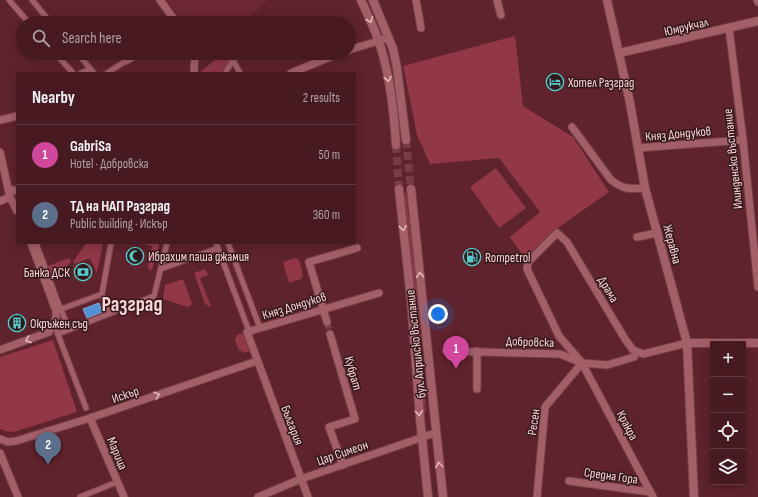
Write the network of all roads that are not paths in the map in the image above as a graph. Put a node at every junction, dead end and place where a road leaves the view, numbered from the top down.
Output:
1 (9, 0) edge
2 (32, 0) edge
3 (160, 0) edge
4 (361, 0) edge
5 (373, 0) edge
6 (416, 0) edge
7 (497, 0) edge
8 (608, 0) edge
9 (501, 15) dead end
10 (23, 16) edge
11 (45, 16) edge
12 (172, 16) edge
13 (758, 21) edge
14 (421, 28) dead end
15 (729, 28) junction
16 (388, 38) junction
17 (378, 41) junction
18 (356, 48) edge
19 (619, 53) junction
20 (61, 60) edge
21 (83, 60) edge
22 (195, 60) edge
23 (233, 60) joint
24 (323, 60) edge
25 (126, 61) edge
26 (71, 72) edge
27 (93, 72) edge
28 (109, 72) edge
29 (194, 72) edge
30 (226, 72) edge
31 (239, 72) edge
32 (294, 72) edge
33 (16, 116) edge
34 (0, 120) edge
35 (572, 127) dead end
36 (406, 140) tunnel mouth
37 (743, 140) junction
38 (396, 145) tunnel mouth
39 (638, 148) junction
40 (0, 152) edge
41 (645, 188) junction
42 (8, 189) junction
43 (399, 189) tunnel mouth
44 (411, 189) tunnel mouth
45 (16, 192) edge
46 (10, 197) junction
47 (0, 201) edge
48 (16, 209) edge
49 (557, 233) joint
50 (657, 233) junction
51 (637, 237) dead end
52 (31, 244) edge
53 (36, 244) edge
54 (111, 244) edge
55 (167, 244) edge
56 (228, 244) edge
57 (217, 245) edge
58 (356, 248) dead end
59 (160, 269) junction
60 (758, 287) edge
61 (379, 293) dead end
62 (102, 294) junction
63 (323, 309) junction
64 (58, 310) junction
65 (109, 314) junction
66 (327, 322) tunnel mouth
67 (54, 325) junction
68 (260, 328) junction
69 (69, 329) junction
70 (249, 331) junction
71 (58, 334) junction
72 (330, 334) tunnel mouth
73 (687, 343) junction
74 (758, 343) edge
75 (0, 350) edge
76 (446, 351) dead end
77 (477, 351) junction
78 (634, 357) dead end
79 (257, 361) junction
80 (582, 363) junction
81 (477, 389) dead end
82 (86, 408) dead end
83 (90, 418) junction
84 (435, 432) junction
85 (422, 437) junction
86 (0, 439) edge
87 (0, 453) edge
88 (343, 465) junction
89 (300, 480) junction
90 (569, 481) dead end
91 (117, 482) junction
92 (652, 495) edge
93 (18, 497) edge
94 (80, 497) edge
95 (124, 497) edge
96 (258, 497) edge
97 (308, 497) edge
98 (428, 497) edge
99 (443, 497) edge
100 (537, 497) edge
101 (694, 497) edge

1 - 10 street
2 - 11 street
3 - 12 street
4 -> 17 street
5 - 16 street
6 - 14 street
7 - 9 street
8 - 19 street, Жеравна
13 - 15 street, Юмрукчал
15 - 19 street, Юмрукчал
15 - 37 street, Илинденско въстание
16 - 17 street
16 - 36 street
17 - 18 street
17 -> 38 street
19 - 39 street, Жеравна
20 - 26 street
21 - 27 street
22 - 29 street
23 - 30 street
23 - 31 street
24 - 32 street
25 - 28 street
33 - 34 street
35 - 41 street
37 - 39 street, Княз Дондуков
37 - 60 street, Илинденско въстание
39 - 41 street, Жеравна
40 - 42 street
41 - 50 street, Жеравна
42 - 45 street
42 - 46 street
43 -> 85 street, бул. Априлско въстание
84 -> 44 street, бул. Априлско въстание
46 - 47 street
46 - 48 street
49 - 73 street, Драма
49 - 80 street, Кракра
50 - 51 street
50 - 73 street, Жеравна
52 - 64 street
53 - 64 street
54 - 62 street
55 - 59 street
56 - 68 street
57 - 59 street
57 - 70 street
58 - 63 street
59 - 65 street
61 - 63 street, Княз Дондуков
62 - 64 street
62 - 65 street
63 - 66 street
63 - 68 street, Княз Дондуков
64 - 67 street
64 - 69 street
65 - 69 street
67 - 71 street
67 -> 75 street
68 - 70 street, Княз Дондуков
69 - 71 street
70 - 79 street, Княз Дондуков
71 - 82 street
72 - 88 street, Кубрат
73 - 74 street
73 - 101 street, Жеравна
76 - 77 street, Добровска
77 - 80 street, Добровска
77 - 81 street
78 - 80 street, Добровска
83 -> 79 street, Искър
79 - 89 street, България
80 - 92 street, Кракра
80 - 100 street, Ресен
83 - 86 street, Искър
83 - 91 street, Марица
84 - 85 street, Цар Симеон
99 -> 84 street, бул. Априлско въстание
85 - 88 street, Цар Симеон
85 - 98 street, бул. Априлско въстание
87 - 93 street
88 - 89 street, Цар Симеон
89 - 96 street, Цар Симеон
89 - 97 street, България
90 - 92 street, Средна Гора
91 - 94 street
91 - 95 street, Марица

